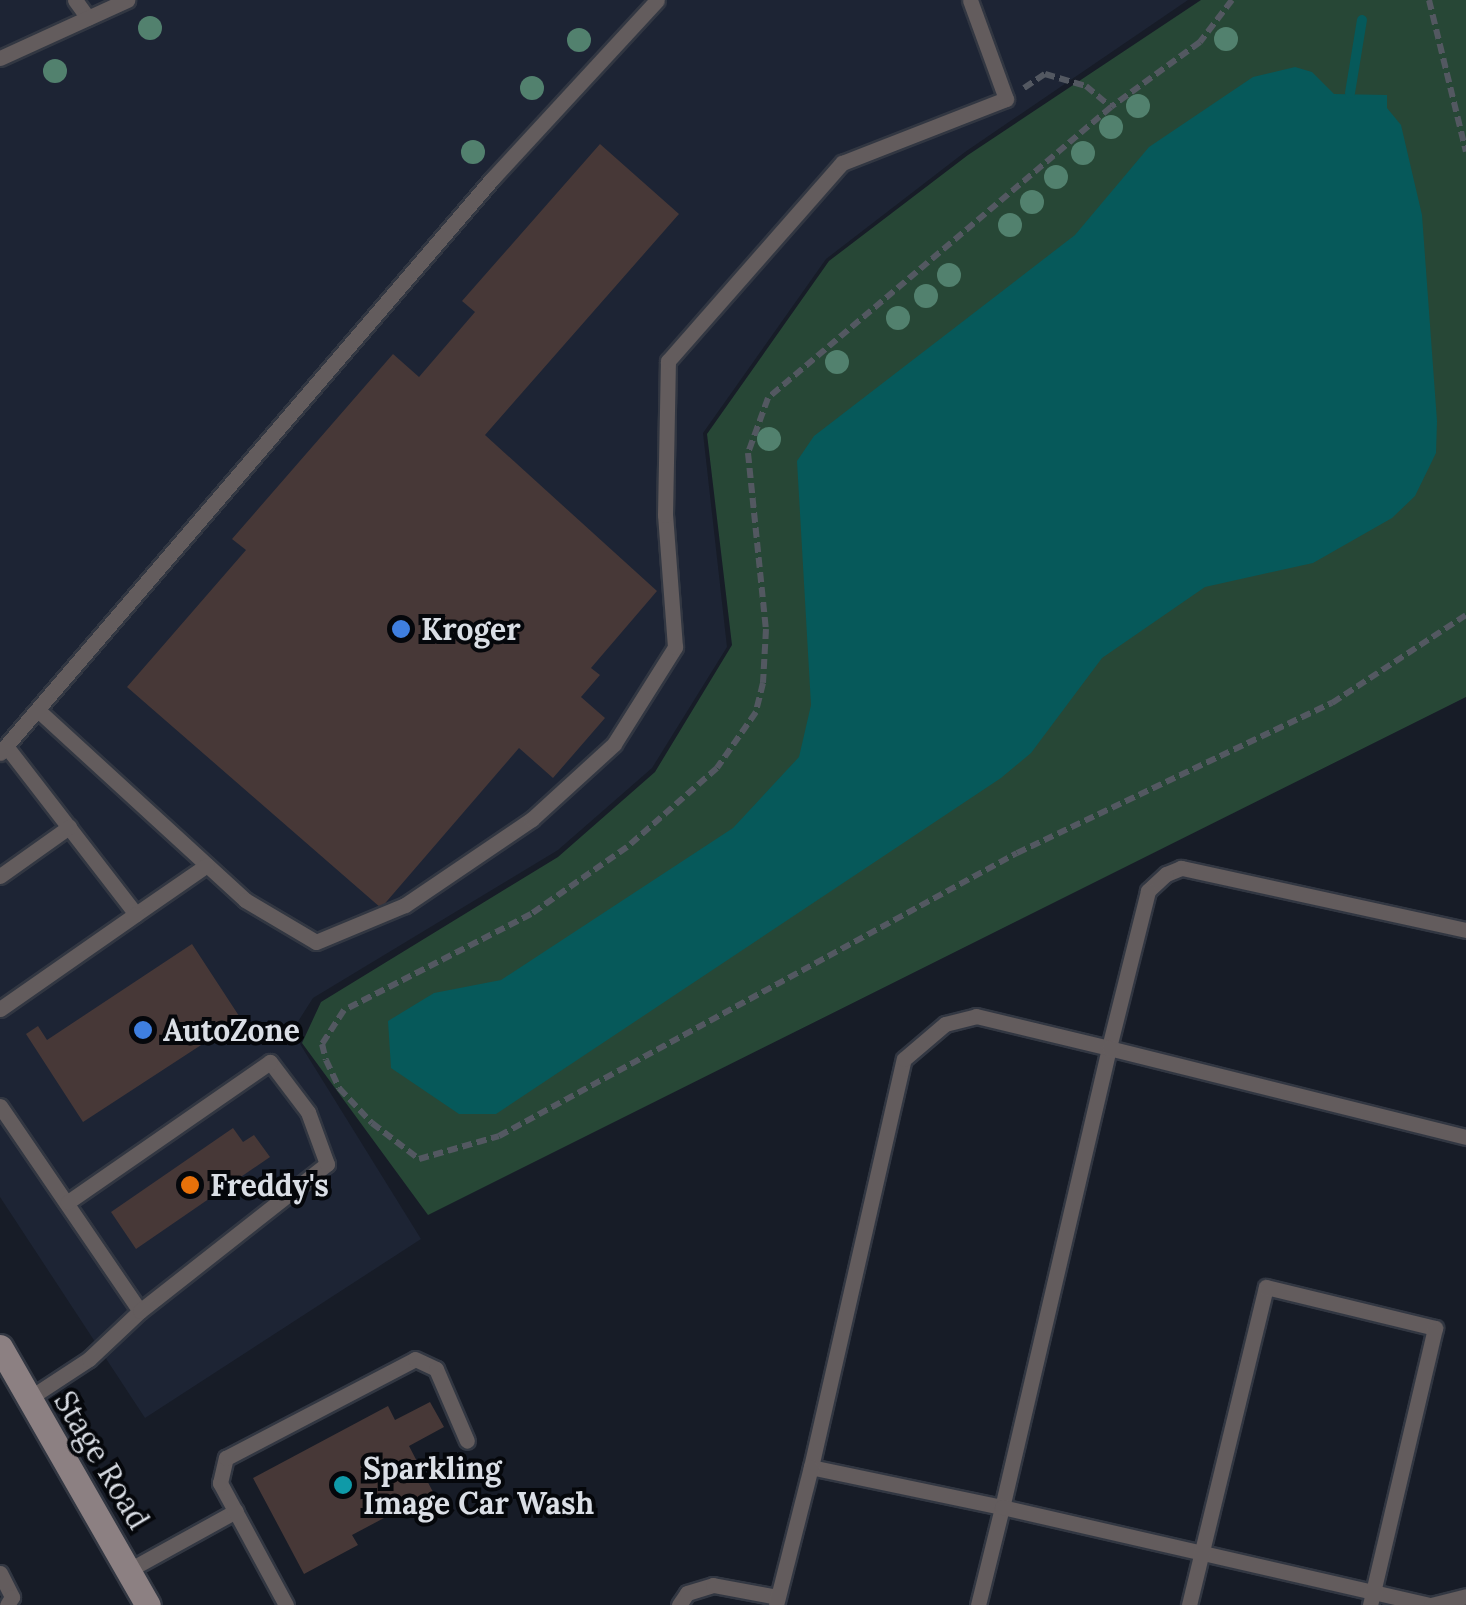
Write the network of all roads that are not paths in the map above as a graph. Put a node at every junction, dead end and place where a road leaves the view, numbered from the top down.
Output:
1 (75, 0) edge
2 (128, 0) edge
3 (657, 0) edge
4 (970, 0) edge
5 (88, 18) junction
6 (0, 58) edge
7 (40, 712) junction
8 (3, 750) edge
9 (69, 828) junction
10 (207, 865) junction
11 (0, 876) edge
12 (136, 914) junction
13 (1466, 930) edge
14 (0, 1008) edge
15 (1108, 1048) junction
16 (0, 1106) edge
17 (1466, 1137) edge
18 (68, 1202) junction
19 (140, 1310) junction
20 (0, 1347) edge
21 (28, 1399) junction
22 (467, 1441) dead end
23 (811, 1467) junction
24 (1002, 1506) junction
25 (236, 1512) junction
26 (1200, 1551) junction
27 (129, 1570) junction
28 (0, 1573) edge
29 (1466, 1596) edge
30 (1372, 1598) edge
31 (776, 1601) edge
32 (7, 1605) edge
33 (148, 1605) edge
34 (286, 1605) edge
35 (679, 1605) edge
36 (978, 1605) edge
37 (1188, 1605) edge
38 (1431, 1605) edge

1 - 5 lane
2 - 5 lane
3 - 7 lane
4 - 10 lane
5 - 6 lane
7 - 8 lane
7 - 10 lane
8 - 9 lane
9 - 11 lane
9 - 12 lane
10 - 12 lane
12 - 14 lane
13 - 15 lane
15 - 17 lane
15 - 23 lane
15 - 24 lane
16 - 18 lane
18 - 19 lane
18 - 19 lane
19 - 21 lane
20 - 21 main road, Stage Road
21 - 27 main road, Stage Road
22 - 25 lane
23 - 24 lane
23 - 31 lane
24 - 26 lane
24 - 36 lane
25 - 27 lane
25 - 34 lane
26 - 30 lane
26 - 30 lane
26 - 37 lane
27 - 33 main road, Stage Road
28 - 32 lane
29 - 38 lane
30 - 38 lane
31 - 35 lane

